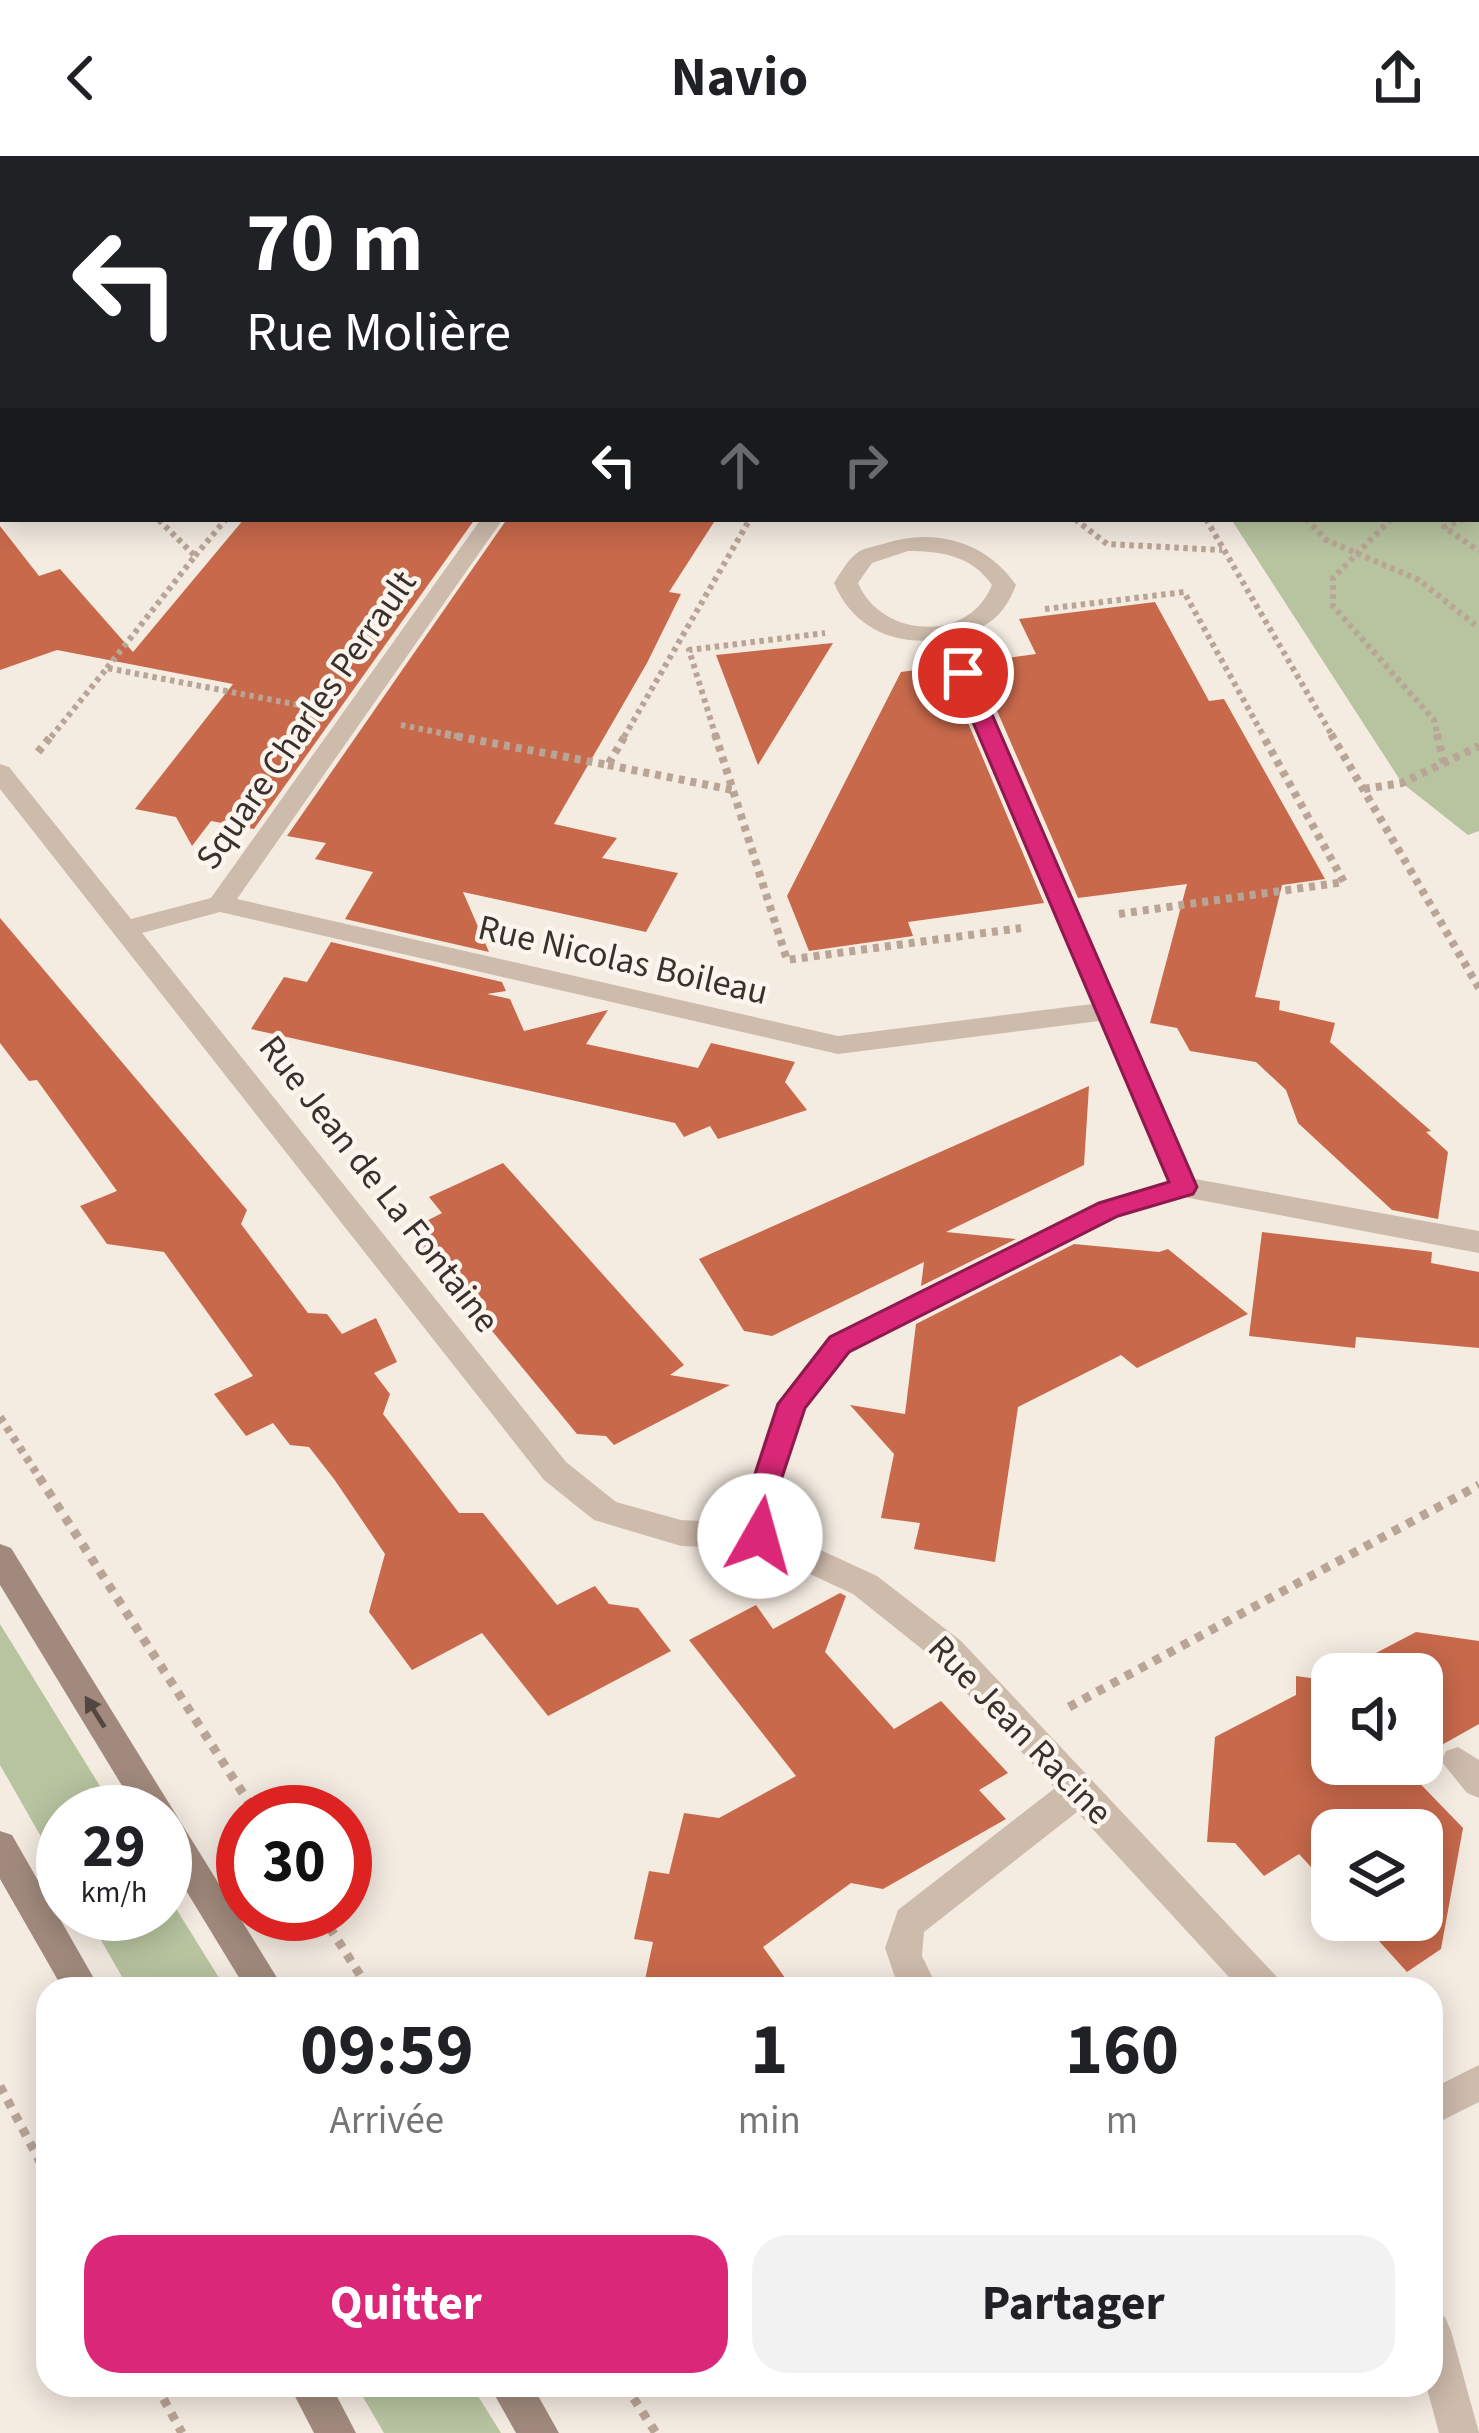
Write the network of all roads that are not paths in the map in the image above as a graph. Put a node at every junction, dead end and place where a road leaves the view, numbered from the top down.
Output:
1 (490, 522) edge
2 (946, 632) junction
3 (5, 779) edge
4 (220, 904) junction
5 (128, 928) junction
6 (1108, 1011) junction
7 (1184, 1187) junction
8 (1479, 1241) edge
9 (760, 1536) junction
10 (0, 1557) edge
11 (140, 1785) edge
12 (1080, 1789) junction
13 (0, 1846) edge
14 (192, 1870) edge
15 (75, 1977) edge
16 (259, 1977) edge
17 (911, 1977) edge
18 (1253, 1977) edge
19 (1479, 2082) edge
20 (1443, 2102) edge
21 (1443, 2375) edge
22 (316, 2397) edge
23 (516, 2397) edge
24 (336, 2433) edge
25 (539, 2433) edge
26 (1459, 2433) edge

1 - 4 street, Square Charles Perrault
2 - 2 street
2 - 6 street
3 - 5 street, Rue Jean de La Fontaine
4 - 5 street, Rue Nicolas Boileau
4 - 6 street, Rue Nicolas Boileau
5 - 9 street, Rue Jean de La Fontaine
6 - 7 street
7 - 8 street
7 - 9 street
9 - 12 street, Rue Jean Racine
11 -> 10 main road
12 - 17 street
12 - 18 street, Rue Jean Racine
13 - 15 main road
14 - 16 main road
19 - 20 street
21 - 26 street
22 - 24 main road
23 - 25 main road

